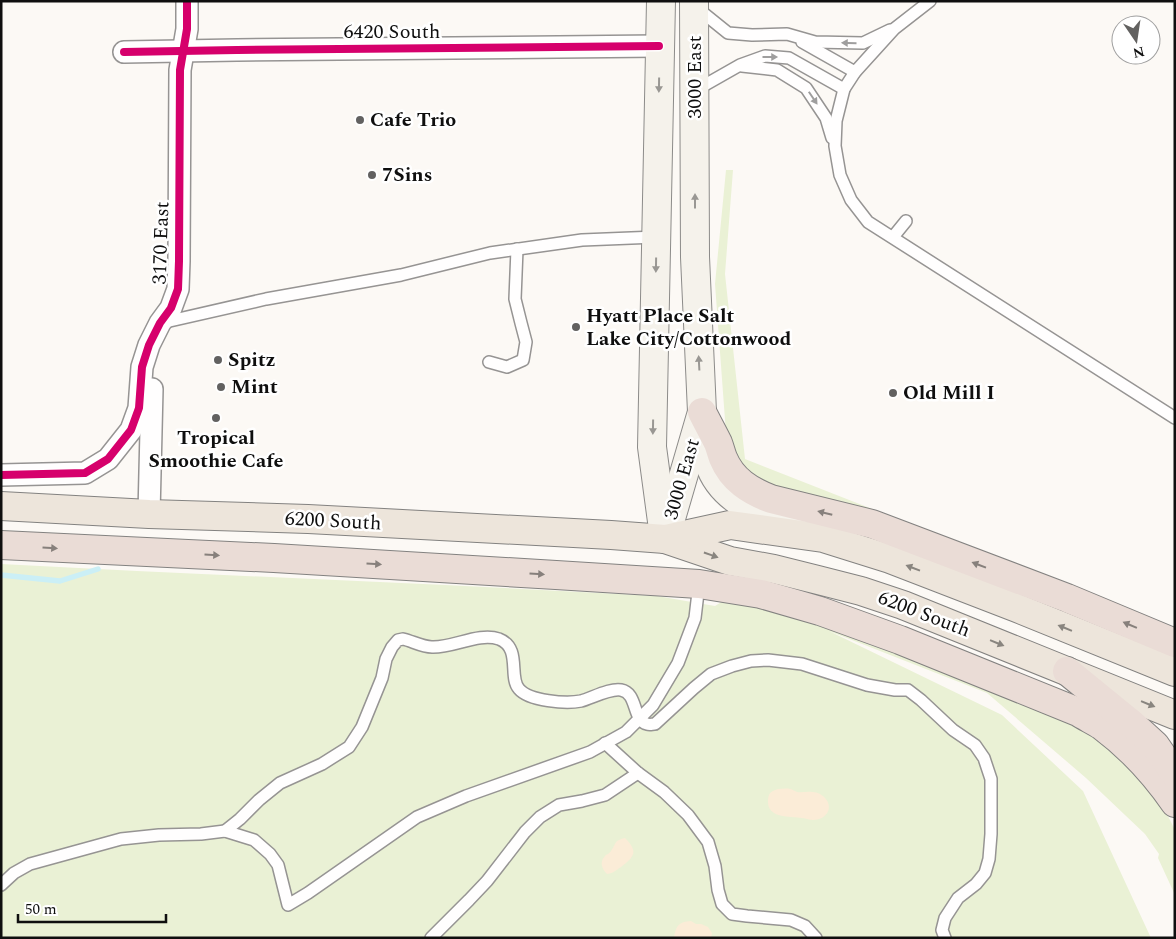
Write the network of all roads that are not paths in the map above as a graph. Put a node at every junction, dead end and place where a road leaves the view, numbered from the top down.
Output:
1 (187, 1) edge
2 (661, 1) edge
3 (930, 1) edge
4 (694, 3) edge
5 (894, 28) junction
6 (787, 34) junction
7 (659, 46) junction
8 (183, 51) junction
9 (124, 52) dead end
10 (740, 65) junction
11 (855, 72) junction
12 (844, 89) junction
13 (695, 91) junction
14 (835, 146) junction
15 (906, 221) dead end
16 (656, 237) junction
17 (893, 238) junction
18 (517, 249) junction
19 (160, 323) junction
20 (149, 345) junction
21 (489, 362) dead end
22 (702, 412) junction
23 (1175, 418) edge
24 (1, 474) edge
25 (1, 506) edge
26 (149, 514) junction
27 (822, 538) junction
28 (665, 539) junction
29 (1, 544) edge
30 (699, 584) junction
31 (1175, 643) edge
32 (1068, 670) junction
33 (1175, 672) edge
34 (1175, 715) edge
35 (640, 719) junction
36 (605, 743) junction
37 (638, 773) junction
38 (1175, 774) edge
39 (1175, 803) edge
40 (225, 831) junction
41 (1, 885) edge
42 (431, 938) edge
43 (816, 938) edge
44 (945, 938) edge

1 - 8 street, 3170 East
2 - 7 main road, 3000 East
3 - 5 lane
4 - 6 lane
4 - 13 main road, 3000 East
5 -> 6 lane
5 - 11 lane
6 - 11 lane
7 - 8 street, 6420 South
7 -> 16 main road, 3000 East
8 - 9 street, 6420 South
8 - 19 street, 3170 East
10 -> 12 lane
10 - 13 lane
10 -> 14 lane
11 - 12 lane
12 - 14 lane
22 -> 13 main road, 3000 East
14 - 17 lane
15 - 17 lane
16 - 18 lane
16 -> 28 main road, 3000 East
17 - 23 lane
18 - 19 lane
18 - 21 lane
19 - 20 street, 3170 East
20 - 24 street, 3170 East
20 - 26 street
22 - 27 main road
22 - 28 main road, 3000 East
31 -> 22 highway
25 - 26 main road, 6200 South
26 - 28 main road, 6200 South
27 - 28 main road, 6200 South
33 -> 27 main road, 6200 South
28 -> 32 main road, 6200 South
29 -> 30 highway
30 - 35 lane
30 - 39 highway
32 -> 34 main road, 6200 South
32 - 38 highway
35 - 36 lane
35 - 40 lane
35 - 44 lane
36 - 37 lane
36 - 40 lane
37 - 42 lane
37 - 43 lane
40 - 41 lane

